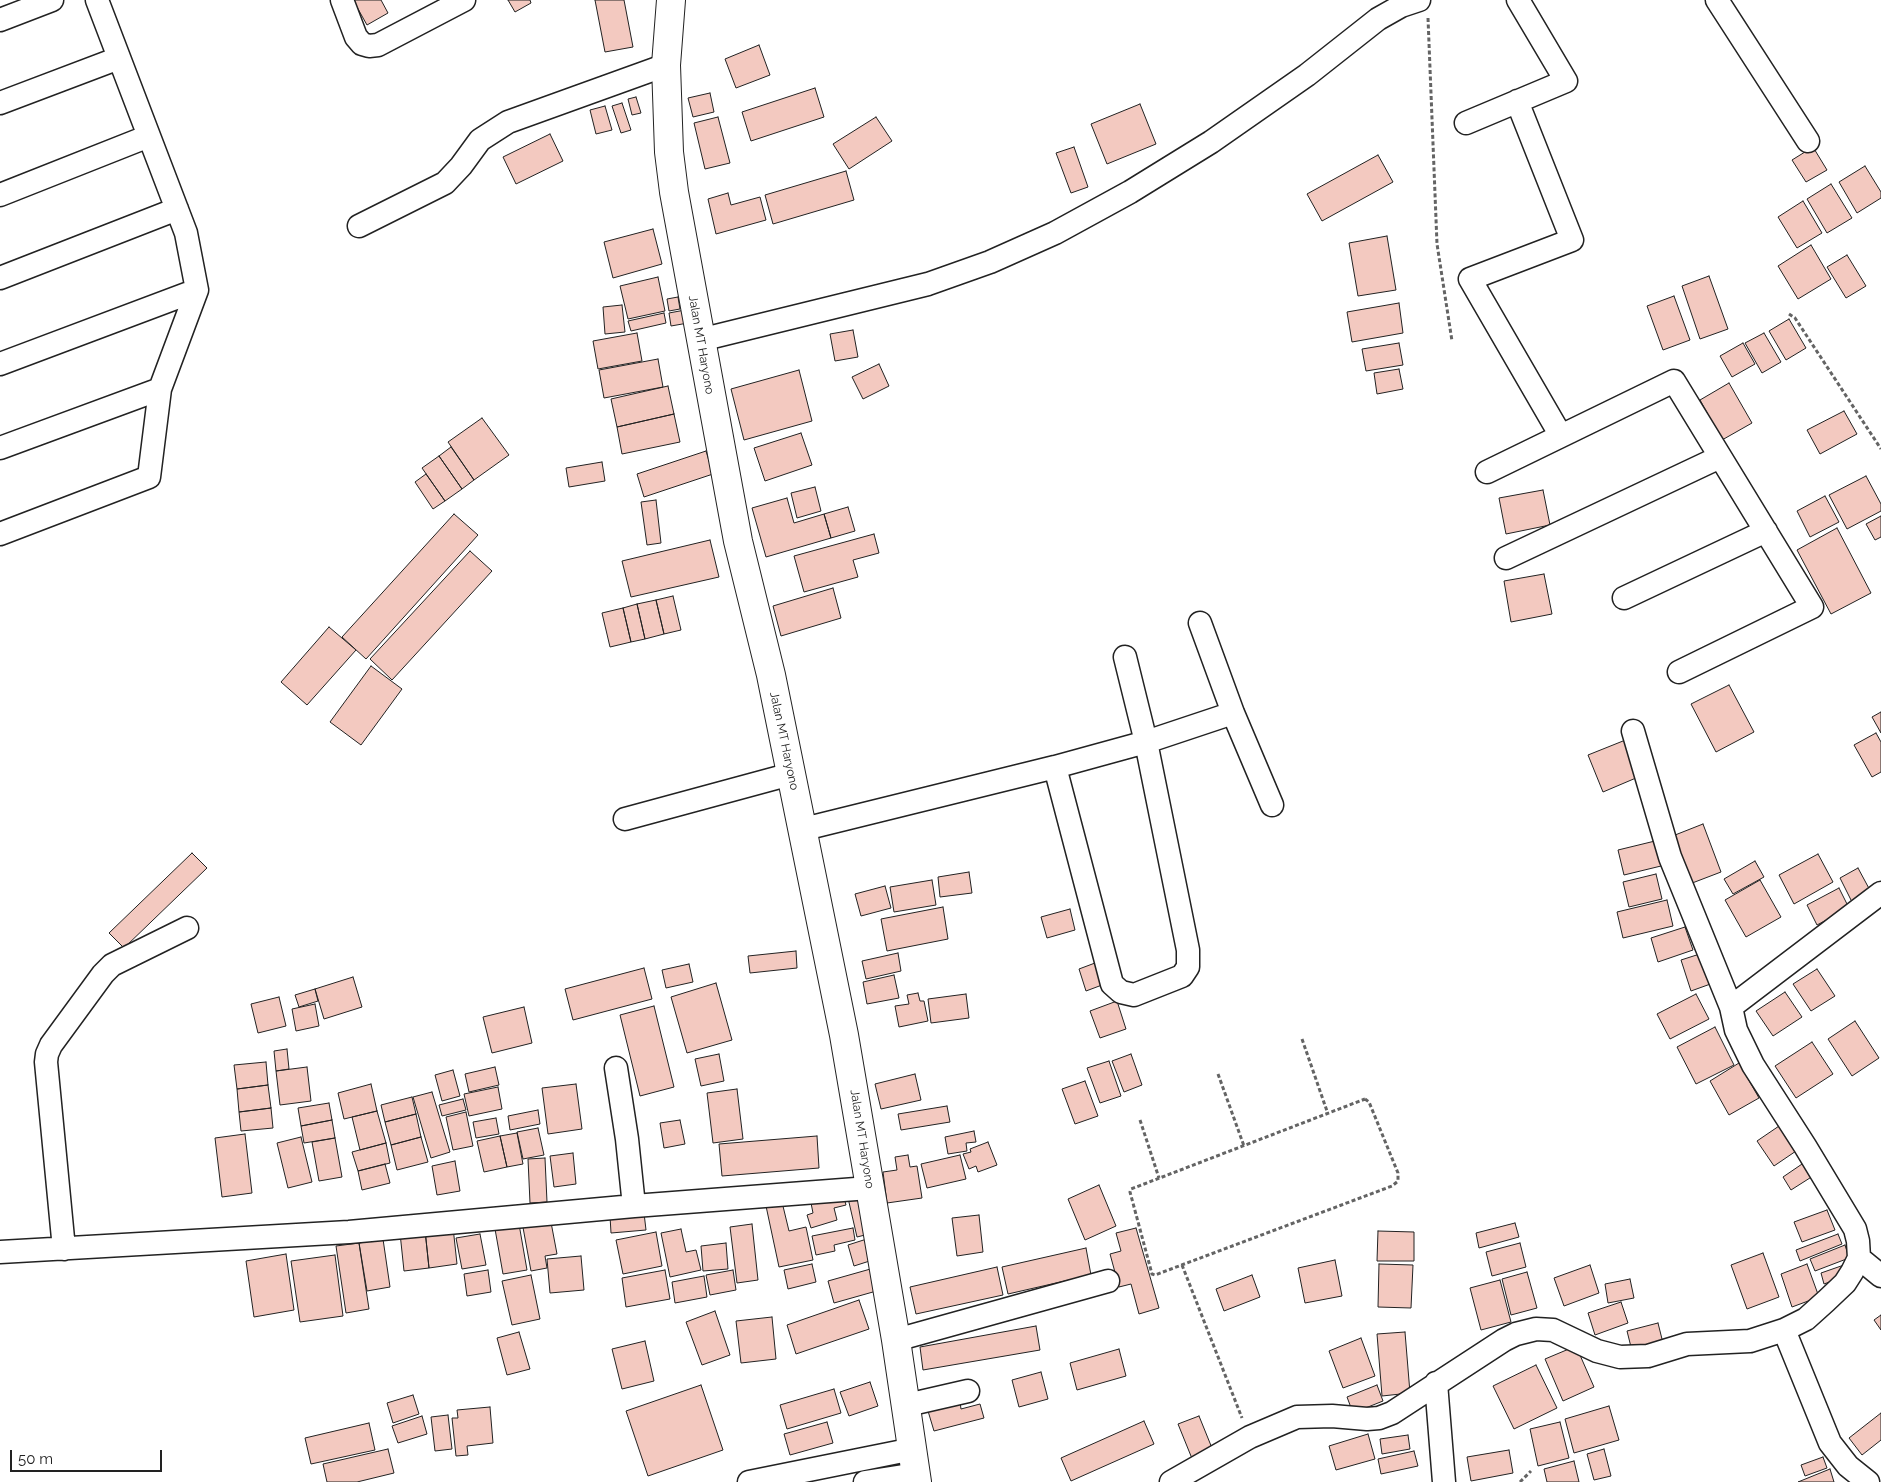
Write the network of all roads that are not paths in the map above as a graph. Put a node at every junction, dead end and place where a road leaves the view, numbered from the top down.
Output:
1 (52, 0) edge
2 (97, 0) edge
3 (342, 0) edge
4 (464, 0) edge
5 (671, 0) edge
6 (1518, 0) edge
7 (1717, 0) edge
8 (1423, 5) edge
9 (0, 20) edge
10 (119, 58) junction
11 (666, 65) junction
12 (1518, 101) junction
13 (0, 103) edge
14 (1466, 123) dead end
15 (149, 136) junction
16 (1808, 141) dead end
17 (0, 195) edge
18 (177, 209) junction
19 (359, 226) dead end
20 (0, 278) edge
21 (197, 290) junction
22 (700, 340) junction
23 (0, 364) edge
24 (160, 388) junction
25 (1561, 436) junction
26 (0, 448) edge
27 (1720, 457) junction
28 (1487, 472) dead end
29 (1766, 531) junction
30 (0, 534) edge
31 (1506, 558) dead end
32 (1624, 598) dead end
33 (1200, 623) dead end
34 (1125, 657) dead end
35 (1679, 672) dead end
36 (1233, 713) junction
37 (1633, 731) dead end
38 (1146, 742) junction
39 (1055, 767) junction
40 (791, 774) junction
41 (1272, 805) dead end
42 (625, 819) dead end
43 (804, 829) junction
44 (1881, 893) edge
45 (187, 928) dead end
46 (1731, 1007) junction
47 (616, 1068) dead end
48 (870, 1188) junction
49 (634, 1206) junction
50 (64, 1249) junction
51 (0, 1252) edge
52 (1858, 1258) junction
53 (1881, 1276) edge
54 (1108, 1281) dead end
55 (1784, 1330) junction
56 (896, 1340) junction
57 (1436, 1383) junction
58 (968, 1391) dead end
59 (907, 1405) junction
60 (915, 1468) edge
61 (749, 1482) edge
62 (865, 1482) edge
63 (1171, 1482) edge
64 (1444, 1482) edge
65 (1868, 1482) edge

1 - 9 street
2 - 10 street
3 - 4 street
5 - 11 main road, Jalan MT Haryono
6 - 12 street
7 - 16 street
8 - 22 street
10 - 13 street
10 - 15 street
11 - 19 street
11 - 22 main road, Jalan MT Haryono
12 - 14 street
12 - 25 street
15 - 17 street
15 - 18 street
18 - 20 street
18 - 21 street
21 - 23 street
21 - 24 street
22 - 40 main road, Jalan MT Haryono
24 - 26 street
24 - 30 street
25 - 27 street
25 - 28 street
27 - 29 street
27 - 31 street
29 - 32 street
29 - 35 street
33 - 36 street
34 - 38 street
36 - 38 street
36 - 41 street
37 - 46 street
38 - 39 street
38 - 39 street
39 - 43 street
40 - 42 street
40 - 43 main road, Jalan MT Haryono
43 - 48 main road, Jalan MT Haryono
44 - 46 street
45 - 50 street
46 - 52 street
47 - 49 street
48 - 49 street
48 - 56 main road, Jalan MT Haryono
49 - 50 street
50 - 51 street
52 - 53 street
52 - 55 street
54 - 56 street
55 - 57 street
55 - 65 street
56 - 59 main road, Jalan MT Haryono
57 - 63 street
57 - 64 street
58 - 59 street
59 - 60 main road, Jalan MT Haryono
60 - 61 street
60 - 62 street

